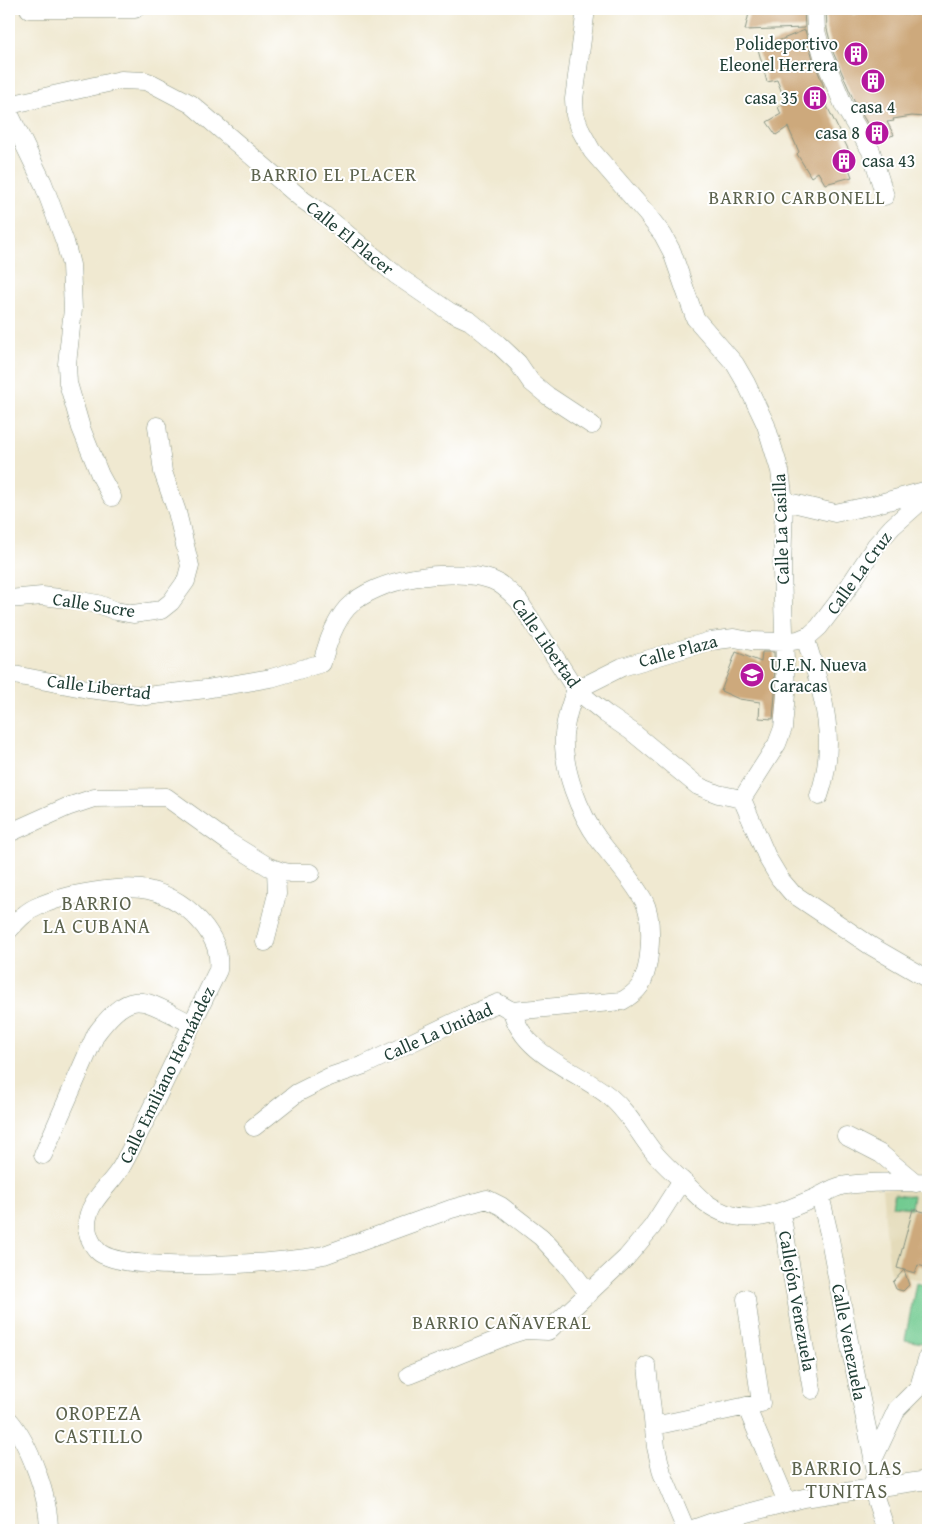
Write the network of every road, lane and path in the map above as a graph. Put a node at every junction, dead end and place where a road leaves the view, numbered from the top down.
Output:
1 (28, 9) edge
2 (135, 9) edge
3 (586, 9) edge
4 (816, 9) edge
5 (9, 105) edge
6 (9, 113) edge
7 (885, 196) dead end
8 (592, 425) dead end
9 (157, 426) dead end
10 (928, 490) edge
11 (928, 495) edge
12 (112, 496) dead end
13 (784, 501) junction
14 (9, 599) edge
15 (805, 637) junction
16 (785, 642) junction
17 (9, 674) edge
18 (576, 690) junction
19 (818, 796) dead end
20 (742, 799) junction
21 (9, 833) edge
22 (276, 870) junction
23 (312, 873) dead end
24 (9, 930) edge
25 (265, 942) dead end
26 (928, 979) edge
27 (512, 1011) junction
28 (192, 1024) junction
29 (254, 1127) dead end
30 (846, 1136) dead end
31 (43, 1155) dead end
32 (682, 1180) junction
33 (922, 1182) edge
34 (820, 1195) junction
35 (781, 1212) junction
36 (589, 1294) junction
37 (746, 1299) dead end
38 (928, 1356) edge
39 (647, 1366) dead end
40 (409, 1374) dead end
41 (812, 1390) dead end
42 (746, 1406) junction
43 (9, 1420) edge
44 (654, 1426) junction
45 (873, 1460) junction
46 (928, 1480) edge
47 (872, 1488) junction
48 (787, 1502) junction
49 (49, 1530) edge
50 (686, 1530) edge
51 (690, 1530) edge
52 (886, 1530) edge

1 - 2 street
3 - 13 street, Calle La Casilla
4 - 7 street
5 - 8 street, Calle El Placer
6 - 12 street
9 - 14 street, Calle Sucre
10 - 13 street
11 - 15 street, Calle La Cruz
13 - 16 street, Calle La Casilla
15 - 16 street, Calle La Cruz
15 - 19 street
16 - 18 street, Calle Plaza
16 - 20 street, Calle La Casilla
17 - 18 street, Calle Libertad
18 - 20 street, Calle Libertad
18 - 27 street, Calle La Unidad
20 - 26 street
21 - 22 street
22 - 23 street
22 - 25 street
24 - 28 street, Calle Emiliano Hernández
27 - 29 street, Calle La Unidad
27 - 32 street
28 - 31 street
28 - 36 street, Calle Emiliano Hernández
30 - 33 street
32 - 35 street
32 - 36 street
33 - 34 street
34 - 35 street
34 - 45 street, Calle Venezuela
35 - 41 street, Callejón Venezuela
36 - 40 street
37 - 42 street
38 - 45 street
39 - 44 street
42 - 44 street
42 - 48 street
43 - 49 street
44 - 50 street
45 - 47 street, Calle Venezuela
46 - 47 street
47 - 48 street
47 - 52 street
48 - 51 street

